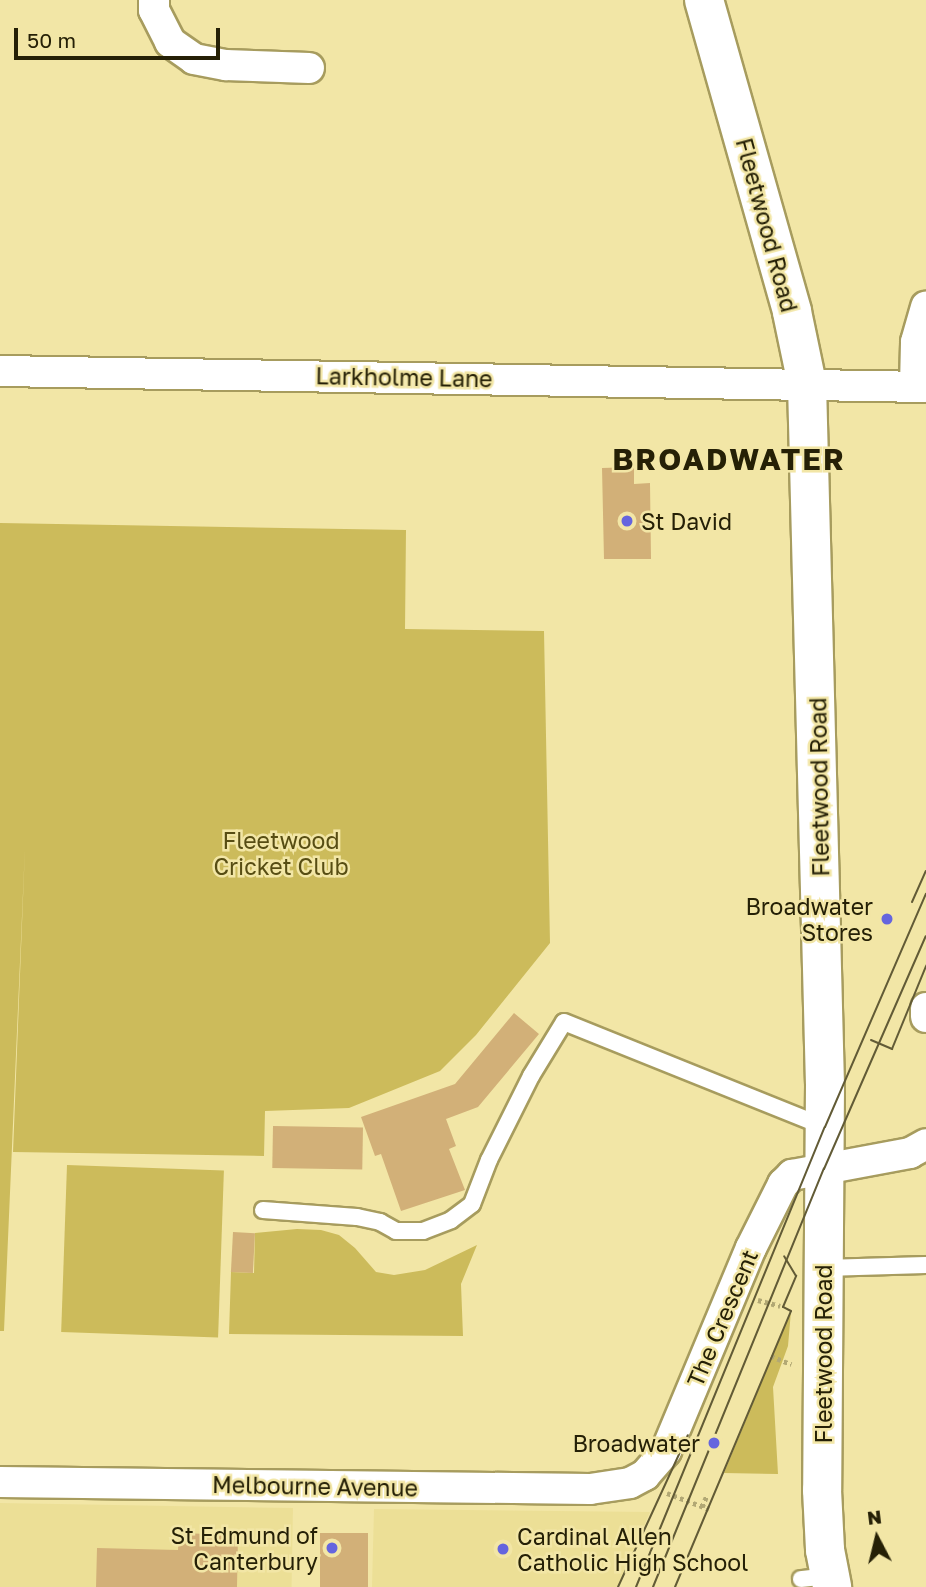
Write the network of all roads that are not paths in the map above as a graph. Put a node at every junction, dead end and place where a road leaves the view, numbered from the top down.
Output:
1 (154, 0) edge
2 (704, 0) edge
3 (309, 68) dead end
4 (926, 306) edge
5 (0, 371) edge
6 (807, 384) junction
7 (920, 387) edge
8 (926, 1009) edge
9 (926, 1017) edge
10 (825, 1127) junction
11 (926, 1144) edge
12 (824, 1169) junction
13 (263, 1210) dead end
14 (926, 1265) edge
15 (823, 1268) junction
16 (638, 1479) joint
17 (0, 1482) edge
18 (821, 1581) edge

1 - 3 street
2 - 6 street, Fleetwood Road
4 - 7 street
5 - 6 street, Larkholme Lane
6 - 7 street, Larkholme Lane
6 - 10 street, Fleetwood Road
8 - 9 street
10 - 12 street, Fleetwood Road
10 - 13 lane
11 - 12 street, The Crescent
12 - 15 street, Fleetwood Road
12 - 16 street, The Crescent
14 - 15 lane
15 - 18 street, Fleetwood Road
16 - 17 street, Melbourne Avenue

